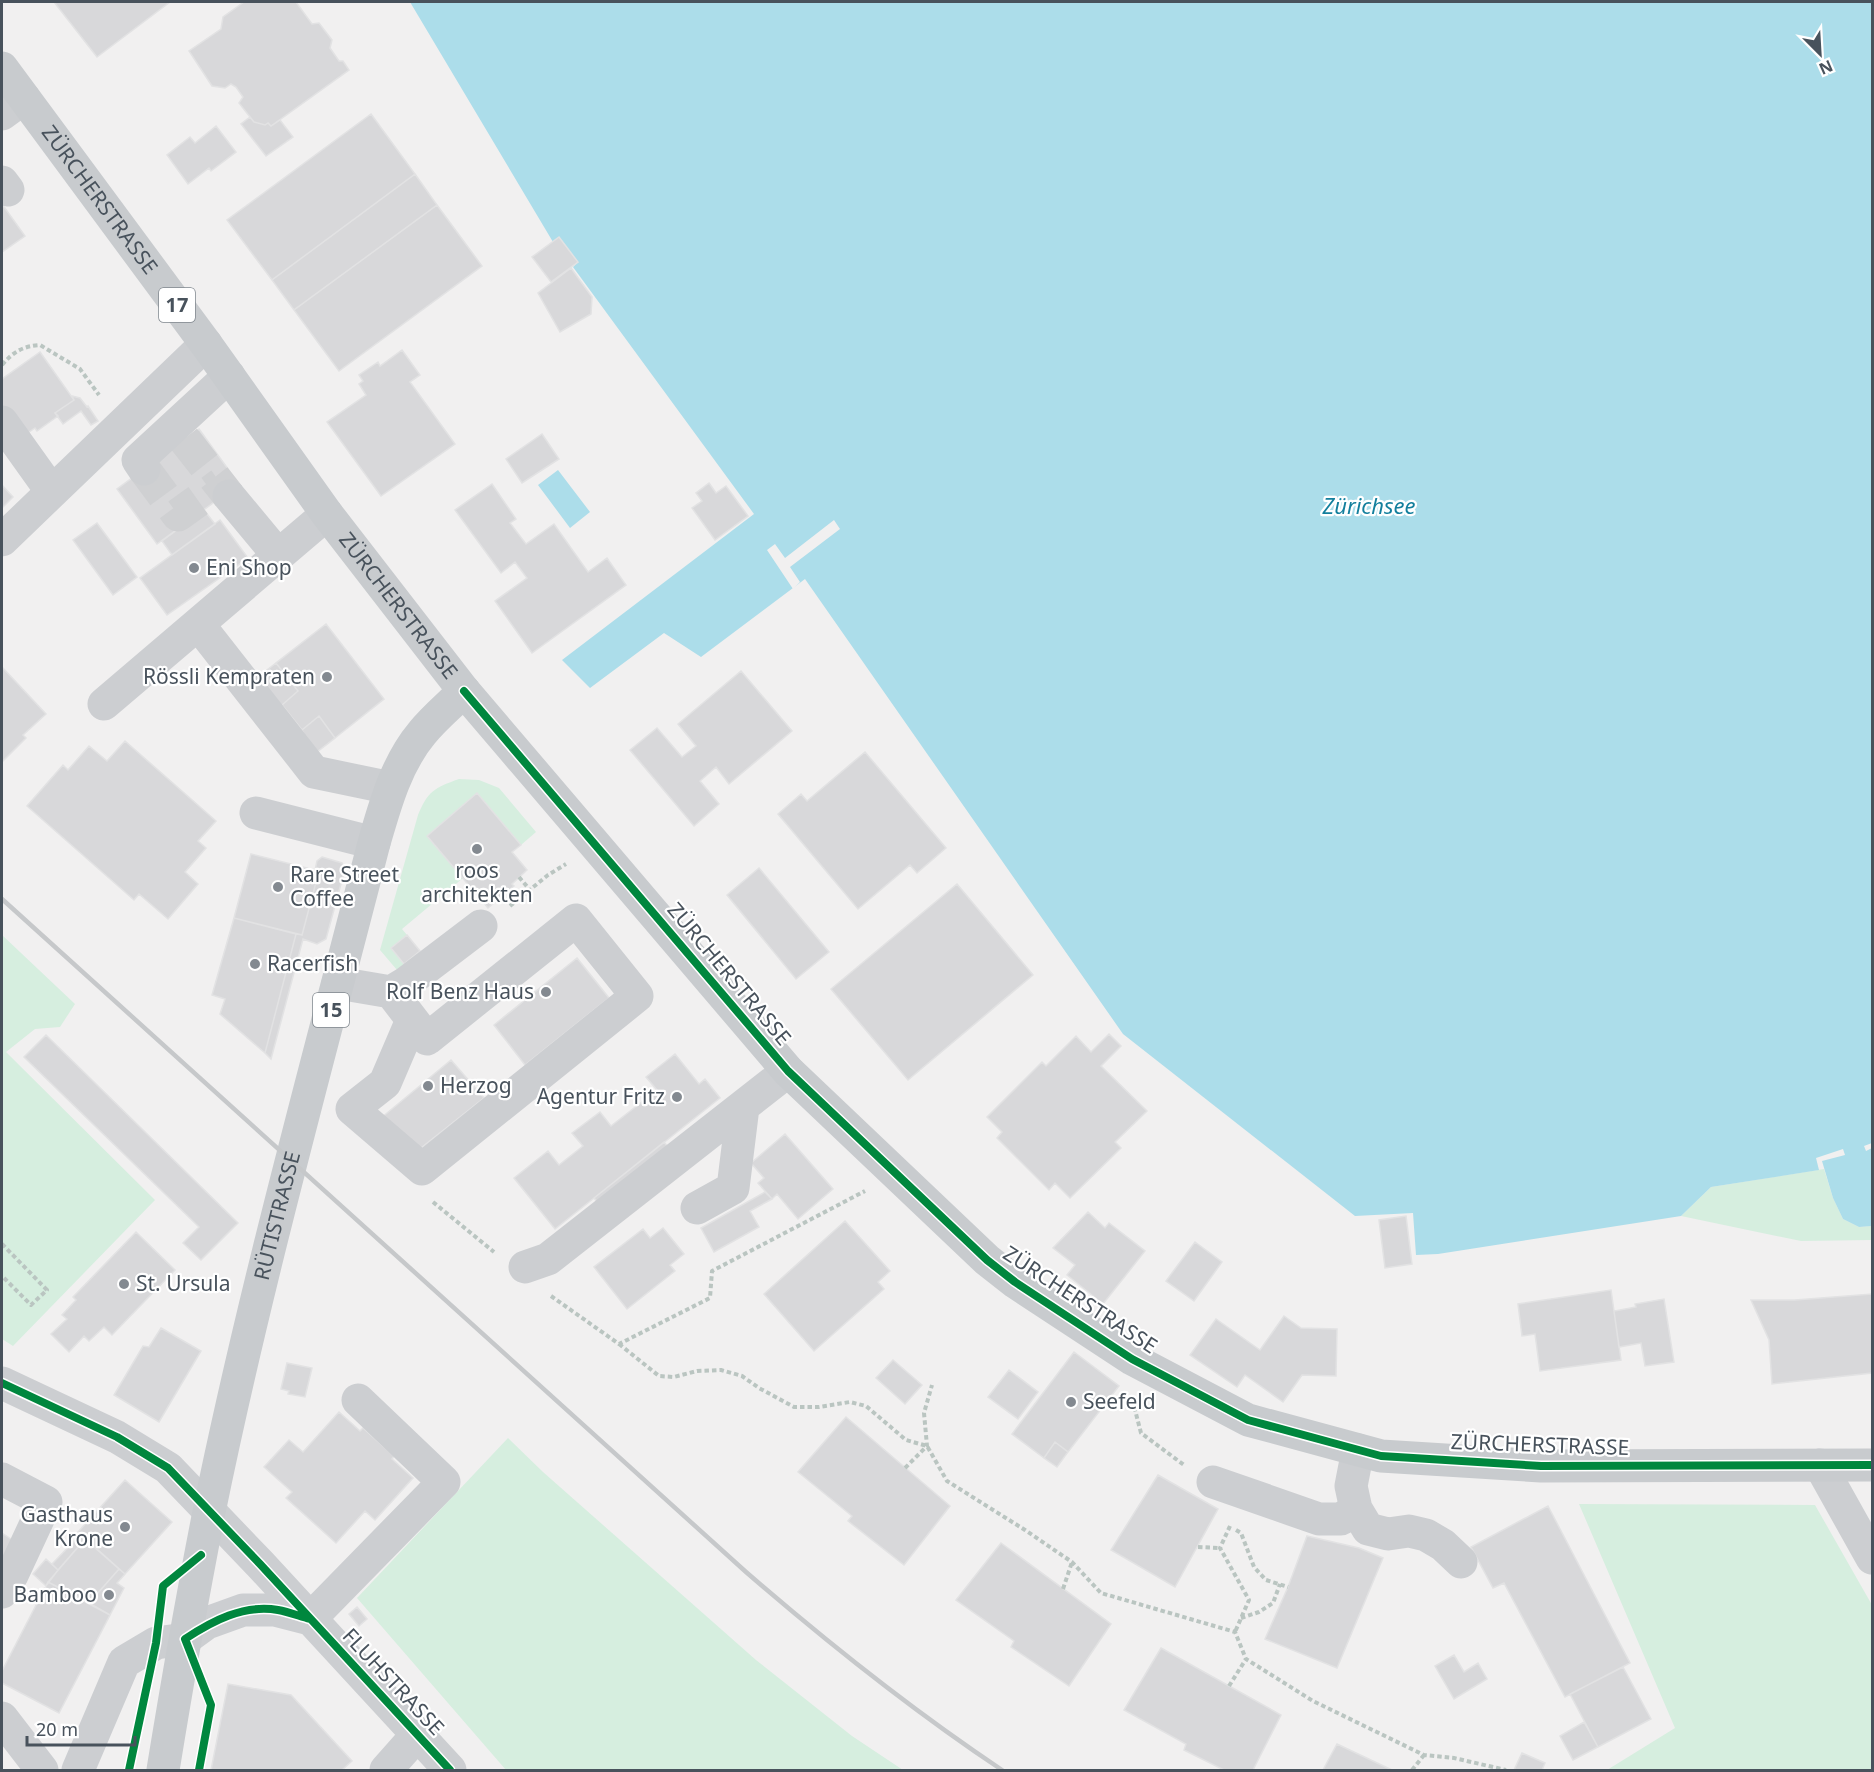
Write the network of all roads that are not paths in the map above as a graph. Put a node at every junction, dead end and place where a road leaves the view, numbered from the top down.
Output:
1 (2, 68) edge
2 (13, 106) edge
3 (206, 344) junction
4 (229, 376) junction
5 (2, 422) edge
6 (141, 464) dead end
7 (51, 492) junction
8 (229, 496) tunnel mouth
9 (327, 514) junction
10 (2, 540) edge
11 (278, 555) junction
12 (198, 624) junction
13 (464, 691) junction
14 (104, 704) dead end
15 (391, 788) junction
16 (256, 813) dead end
17 (374, 843) junction
18 (481, 926) road end
19 (338, 983) junction
20 (391, 992) junction
21 (412, 1020) junction
22 (788, 1071) junction
23 (743, 1107) junction
24 (697, 1208) dead end
25 (533, 1278) road end
26 (2, 1383) edge
27 (358, 1400) dead end
28 (1358, 1450) junction
29 (1820, 1465) junction
30 (1872, 1465) edge
31 (2, 1479) edge
32 (1214, 1482) road end
33 (210, 1510) junction
34 (1364, 1530) junction
35 (1872, 1558) edge
36 (1461, 1562) dead end
37 (2, 1592) edge
38 (310, 1619) junction
39 (184, 1639) junction
40 (2, 1718) edge
41 (417, 1735) junction
42 (42, 1770) edge
43 (78, 1770) edge
44 (163, 1770) edge
45 (386, 1770) edge
46 (450, 1770) edge

1 - 2 main road, ZÜRCHERSTRASSE / 17
2 - 3 main road, ZÜRCHERSTRASSE / 17
3 - 4 main road, ZÜRCHERSTRASSE / 17
3 - 7 street
4 - 6 street
4 - 9 main road, ZÜRCHERSTRASSE / 17
5 - 7 street
7 - 10 street
8 - 11 street
9 - 11 street
9 - 13 main road, ZÜRCHERSTRASSE / 17
11 - 12 street
12 - 14 street
12 - 15 street
13 - 15 main road, RÜTISTRASSE / 15
13 - 22 main road, ZÜRCHERSTRASSE / 17
15 - 17 main road, RÜTISTRASSE / 15
16 - 17 street
17 - 19 main road, RÜTISTRASSE / 15
18 - 20 street
19 - 20 street
19 - 33 main road, RÜTISTRASSE / 15
20 - 21 street
21 - 21 street
22 - 23 street
22 - 28 main road, ZÜRCHERSTRASSE / 17
23 - 24 street
23 - 25 street
26 - 33 street, FLUHSTRASSE
27 - 38 street
28 - 29 main road, ZÜRCHERSTRASSE / 17
28 - 34 street
29 - 30 main road, ZÜRCHERSTRASSE / 17
29 - 35 street
31 - 37 street
32 - 34 street
33 - 38 street, FLUHSTRASSE
33 - 39 main road, RÜTISTRASSE / 15
34 - 36 street
38 - 39 street
38 - 41 street, FLUHSTRASSE
39 - 43 street
39 - 44 main road, RÜTISTRASSE / 15
40 - 42 street
41 - 45 street
41 - 46 street, FLUHSTRASSE

